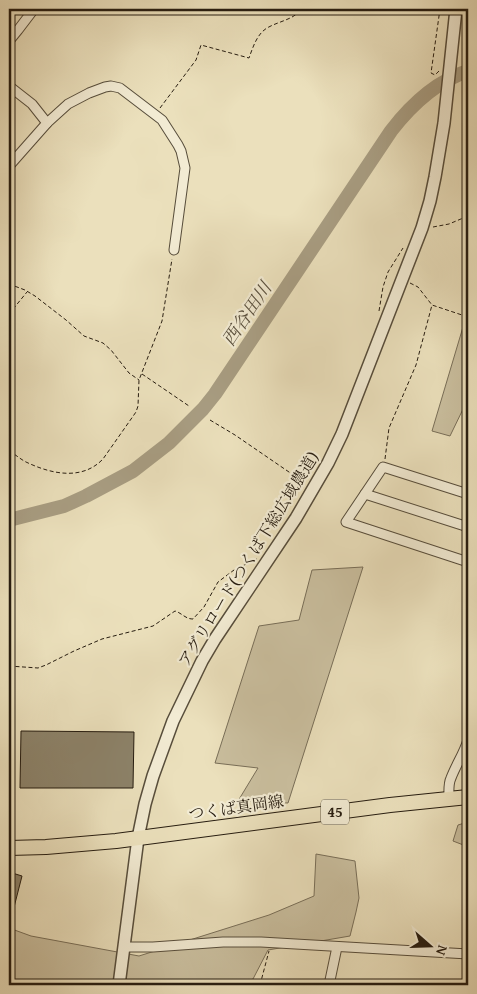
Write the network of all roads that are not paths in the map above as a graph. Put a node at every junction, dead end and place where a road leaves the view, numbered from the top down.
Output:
1 (34, 9) edge
2 (456, 9) edge
3 (9, 40) edge
4 (9, 86) edge
5 (47, 123) junction
6 (9, 166) edge
7 (174, 250) road end
8 (365, 494) junction
9 (468, 494) edge
10 (468, 527) edge
11 (468, 562) edge
12 (468, 740) edge
13 (468, 797) edge
14 (448, 799) junction
15 (138, 838) junction
16 (9, 848) edge
17 (125, 947) junction
18 (337, 947) junction
19 (468, 954) edge
20 (120, 985) edge
21 (329, 985) edge

1 - 3 street
2 - 15 street, アグリロード(つくば下総広域農道)
4 - 5 street
5 - 6 street
5 - 7 street
8 - 9 street
8 - 10 street
8 - 11 street
12 - 14 street
13 - 14 main road, つくば真岡線 / 45
14 - 15 main road, つくば真岡線 / 45
15 - 16 main road, つくば真岡線 / 45
15 - 17 street, アグリロード(つくば下総広域農道)
17 - 18 street
17 - 20 street, アグリロード(つくば下総広域農道)
18 - 19 street
18 - 21 street

